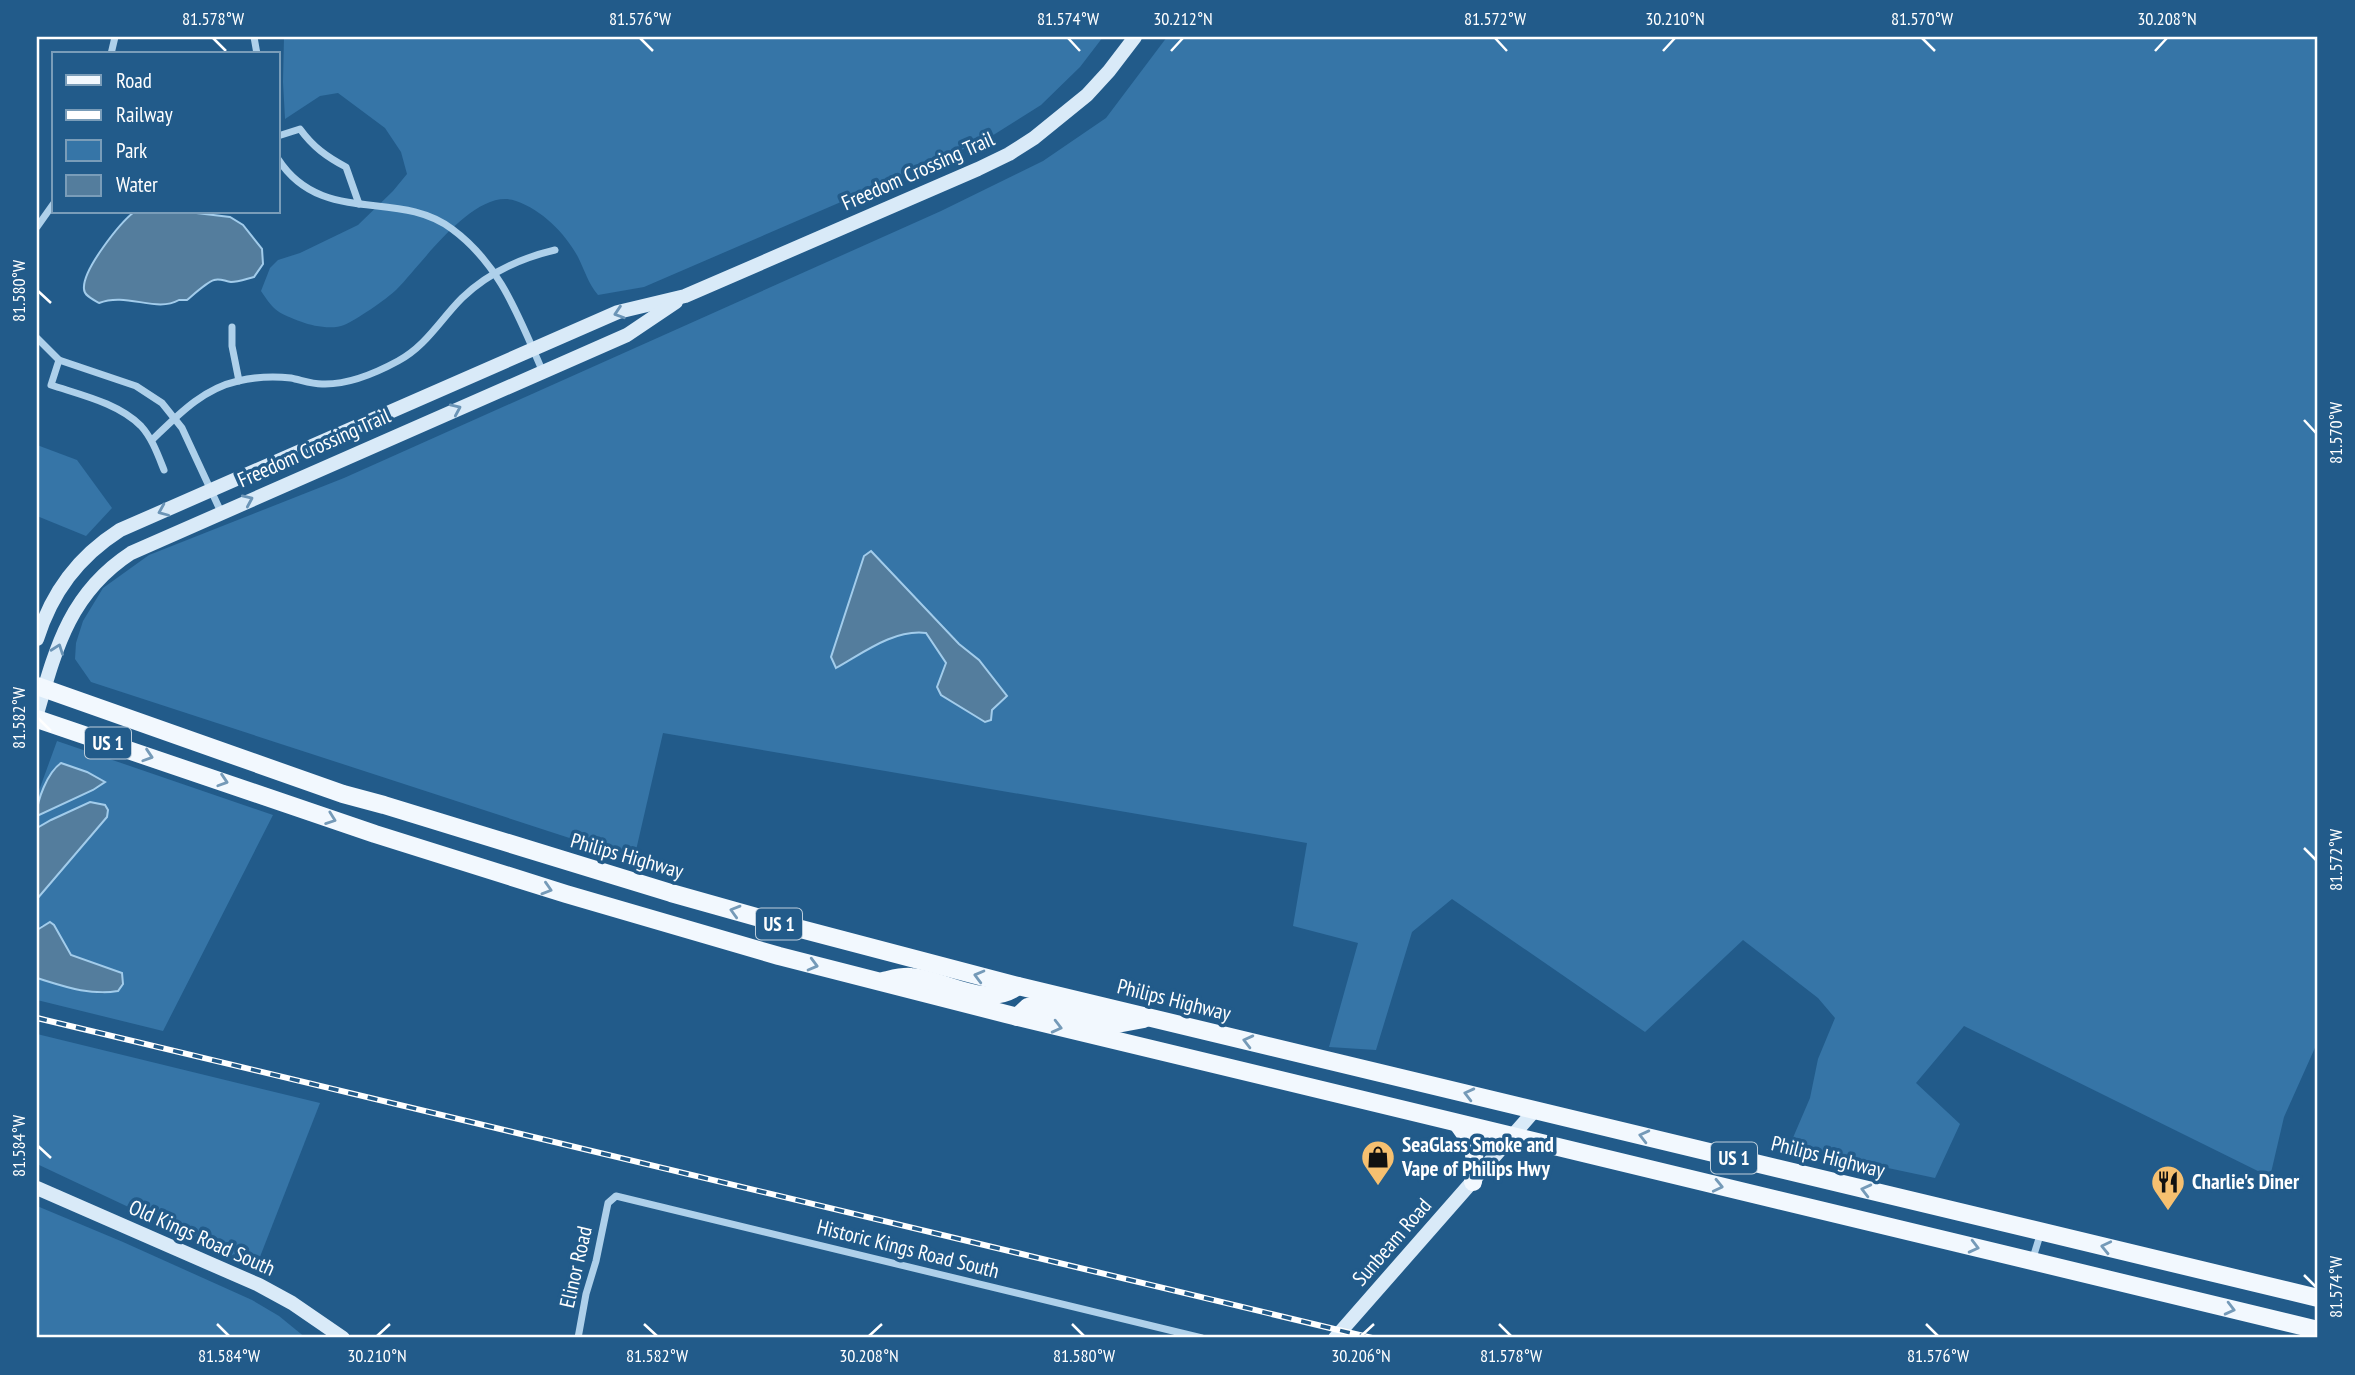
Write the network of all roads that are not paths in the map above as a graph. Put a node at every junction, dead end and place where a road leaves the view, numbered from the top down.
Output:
1 (1135, 37) edge
2 (280, 135) edge
3 (280, 161) edge
4 (359, 204) junction
5 (40, 215) edge
6 (37, 228) edge
7 (555, 250) dead end
8 (496, 272) junction
9 (685, 296) junction
10 (232, 327) dead end
11 (37, 338) edge
12 (533, 349) junction
13 (59, 360) junction
14 (543, 372) junction
15 (239, 381) junction
16 (174, 419) junction
17 (152, 440) junction
18 (164, 470) dead end
19 (211, 490) junction
20 (221, 512) junction
21 (72, 570) junction
22 (90, 586) junction
23 (37, 639) edge
24 (40, 688) edge
25 (37, 717) edge
26 (344, 794) junction
27 (267, 796) junction
28 (671, 893) junction
29 (663, 923) junction
30 (876, 982) junction
31 (1018, 986) junction
32 (1017, 1017) junction
33 (1150, 1018) junction
34 (1535, 1110) junction
35 (1458, 1124) junction
36 (1513, 1137) junction
37 (1473, 1182) junction
38 (37, 1188) edge
39 (608, 1203) joint
40 (2041, 1232) junction
41 (2032, 1261) junction
42 (2318, 1298) edge
43 (2318, 1330) edge
44 (343, 1338) edge
45 (578, 1338) edge
46 (1202, 1338) edge
47 (1335, 1338) edge

1 - 9 street, Freedom Crossing Trail
2 - 4 street
3 - 4 street
4 - 8 street
5 - 6 street
7 - 8 street
8 - 12 street
8 - 15 street
9 -> 12 street, Freedom Crossing Trail
9 - 14 street, Freedom Crossing Trail
10 - 15 street
11 - 13 street
12 - 14 street
12 - 19 street, Freedom Crossing Trail
13 - 16 street
13 - 17 street
20 -> 14 street, Freedom Crossing Trail
15 - 16 street
16 - 17 street
16 - 19 street
17 - 18 street
19 - 20 street
19 -> 21 street, Freedom Crossing Trail
20 - 22 street, Freedom Crossing Trail
21 - 22 street
21 - 23 street, Freedom Crossing Trail
24 -> 22 street, Freedom Crossing Trail
24 - 25 street, Freedom Crossing Trail
24 - 26 main road, Philips Highway / US 1
25 -> 27 main road, US 1
26 - 27 main road
26 - 28 main road, Philips Highway / US 1
27 -> 29 main road, US 1
28 - 29 main road
31 -> 28 main road, Philips Highway / US 1
29 -> 30 main road, US 1
30 - 31 main road
30 - 32 main road, US 1
31 - 33 main road, Philips Highway / US 1
32 - 33 main road
32 -> 35 main road, US 1
34 -> 33 main road, Philips Highway / US 1
34 - 36 street, Sunbeam Road
40 -> 34 main road, Philips Highway / US 1
35 - 36 main road, US 1
35 - 37 main road
36 - 37 street, Sunbeam Road
36 -> 41 main road, US 1
37 - 47 street, Sunbeam Road
38 - 44 street, Old Kings Road South
39 - 45 street, Elinor Road
39 - 46 street, Historic Kings Road South
40 - 41 street
42 -> 40 main road, Philips Highway / US 1
41 -> 43 main road, US 1

